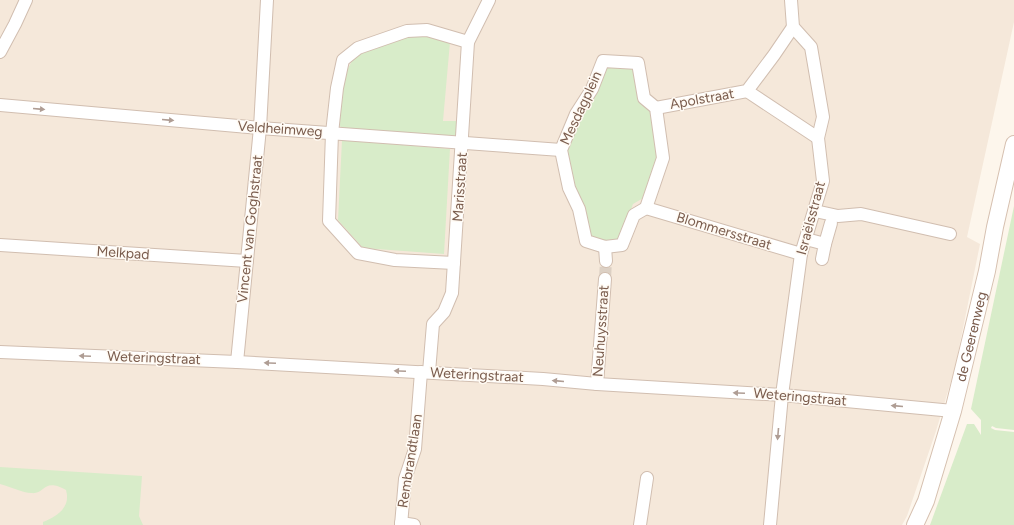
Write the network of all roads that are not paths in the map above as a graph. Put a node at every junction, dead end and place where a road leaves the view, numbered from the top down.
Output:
1 (26, 0) edge
2 (268, 0) edge
3 (489, 0) edge
4 (791, 0) edge
5 (793, 27) junction
6 (468, 42) junction
7 (0, 52) edge
8 (747, 91) junction
9 (0, 106) edge
10 (656, 108) junction
11 (260, 128) junction
12 (332, 132) junction
13 (818, 138) junction
14 (463, 142) junction
15 (1014, 144) edge
16 (561, 150) junction
17 (646, 208) junction
18 (815, 211) junction
19 (831, 223) dead end
20 (950, 234) dead end
21 (806, 238) junction
22 (826, 244) junction
23 (0, 245) edge
24 (605, 246) junction
25 (801, 254) junction
26 (822, 259) dead end
27 (246, 261) junction
28 (606, 261) tunnel mouth
29 (454, 263) junction
30 (605, 279) tunnel mouth
31 (0, 352) edge
32 (237, 362) junction
33 (425, 372) junction
34 (597, 384) junction
35 (782, 395) junction
36 (953, 411) junction
37 (647, 478) dead end
38 (401, 524) edge
39 (414, 525) edge
40 (640, 525) edge
41 (770, 525) edge
42 (915, 525) edge

1 - 7 street
2 - 11 street, Vincent van Goghstraat
3 - 6 street, Marisstraat
4 - 5 street
5 - 8 street, Apolstraat
5 - 13 street, Israëlsstraat
6 - 12 street
6 - 14 street, Marisstraat
8 - 10 street, Apolstraat
8 - 13 street, Apolstraat
9 -> 11 street, Veldheimweg
10 - 16 street, Mesdagplein
10 - 17 street, Mesdagplein
11 - 12 street, Veldheimweg
11 - 27 street, Vincent van Goghstraat
12 - 14 street, Veldheimweg
12 - 29 street
13 - 18 street, Israëlsstraat
14 - 16 street, Veldheimweg
14 - 29 street, Marisstraat
15 - 36 main road, de Geerenweg
16 - 24 street, Mesdagplein
17 - 24 street, Mesdagplein
17 - 25 street, Blommersstraat
18 - 20 street
18 - 21 street, Israëlsstraat
19 - 22 street
21 - 22 street
21 - 25 street, Israëlsstraat
22 - 26 street
23 - 27 street, Melkpad
24 - 28 street
25 - 35 street, Israëlsstraat
27 - 32 street, Vincent van Goghstraat
29 - 33 street, Marisstraat
30 - 34 street, Neuhuysstraat
32 -> 31 street, Weteringstraat
33 -> 32 street, Weteringstraat
34 -> 33 street, Weteringstraat
33 - 38 street, Rembrandtlaan
35 -> 34 street, Weteringstraat
36 -> 35 street, Weteringstraat
35 -> 41 street, Israëlsstraat
36 - 42 main road, de Geerenweg
37 - 40 street
38 - 39 street

